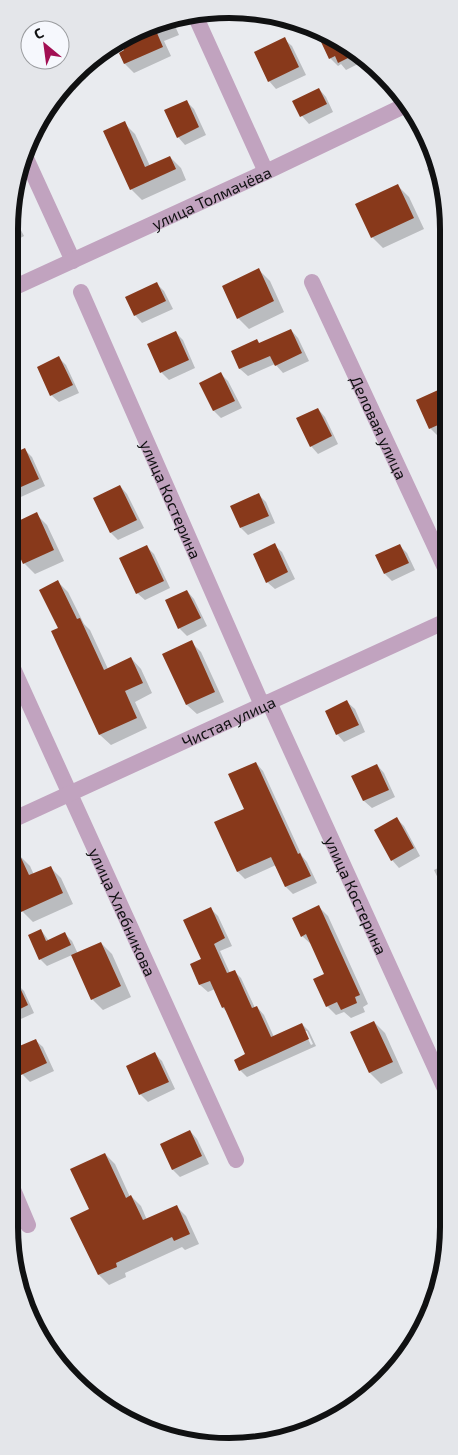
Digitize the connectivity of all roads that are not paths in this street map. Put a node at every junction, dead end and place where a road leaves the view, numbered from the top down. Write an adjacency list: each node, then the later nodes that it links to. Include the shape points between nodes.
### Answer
1 (197, 20): 4 (street)
2 (402, 107): 4 (street, улица Толмачёва)
3 (28, 163): 5 (street)
4 (266, 172): 5 (street, улица Толмачёва)
5 (73, 261): 7 (street, улица Толмачёва)
6 (312, 282): 9 (street, Деловая улица)
7 (18, 286)
8 (81, 292): 12 (street, улица Костерина)
9 (440, 559)
10 (440, 624): 12 (street, Чистая улица)
11 (18, 679): 13 (street, улица Хлебникова)
12 (266, 704): 13 (street, Чистая улица); 15 (street, улица Костерина)
13 (70, 794): 14 (street, Чистая улица); 16 (street, улица Хлебникова)
14 (18, 817)
15 (440, 1079)
16 (236, 1160)
17 (18, 1201): 18 (street)
18 (28, 1225)

